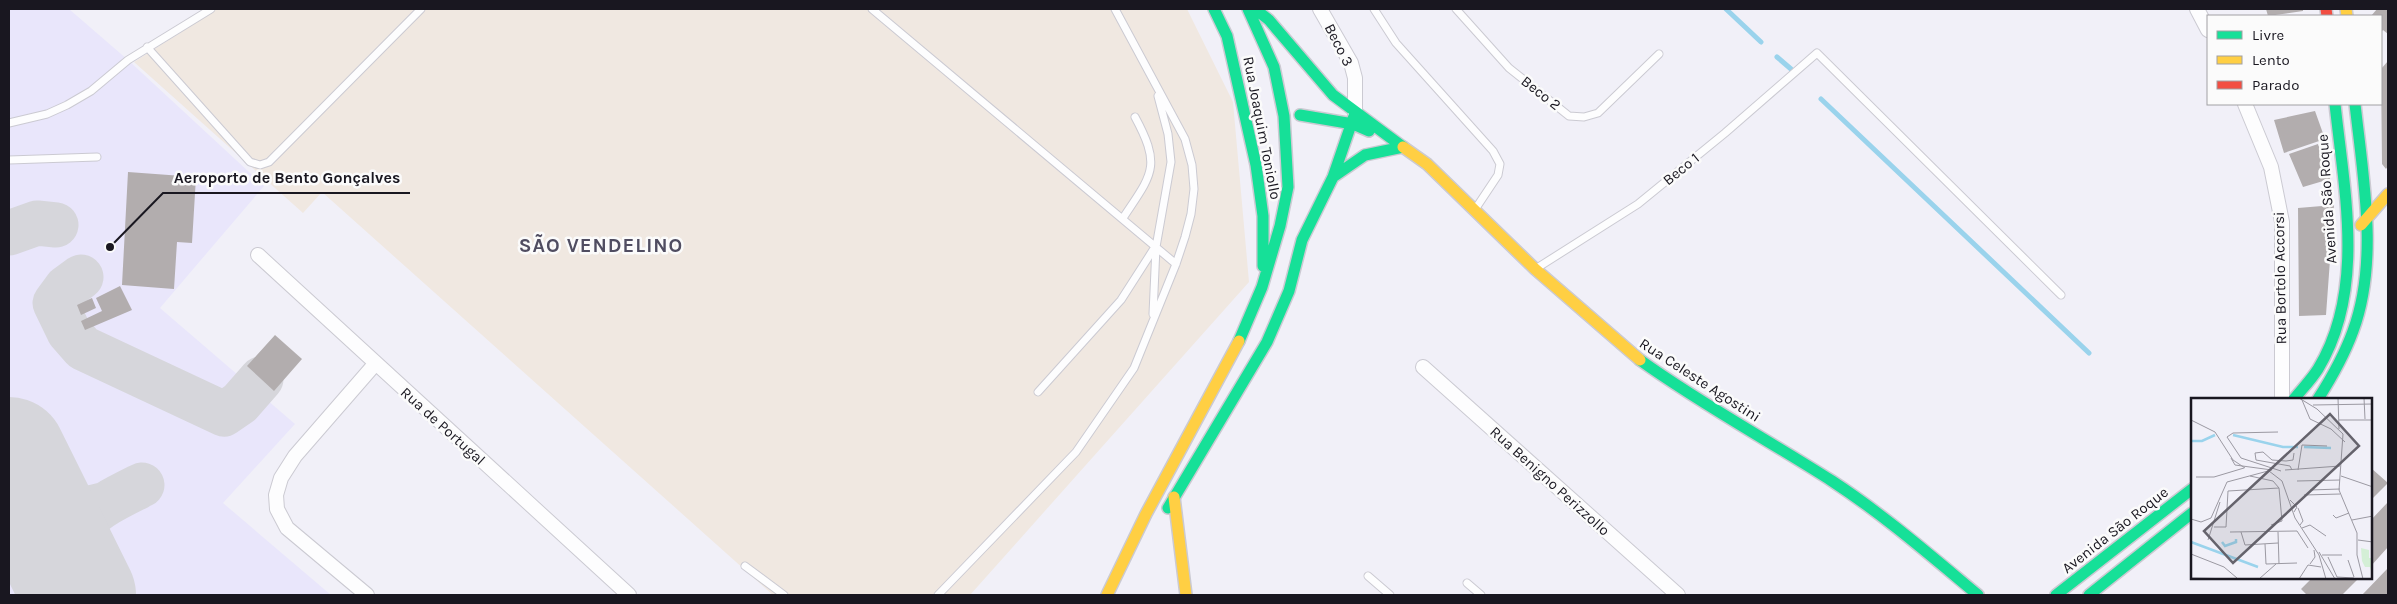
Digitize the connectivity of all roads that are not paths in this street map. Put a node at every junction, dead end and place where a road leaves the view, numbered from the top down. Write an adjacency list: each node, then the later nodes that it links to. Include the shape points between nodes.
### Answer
1 (212, 9): 15 (lane)
2 (420, 9): 15 (lane, via 269,162 260,165 250,162)
3 (872, 9): 33 (lane)
4 (1114, 9): 18 (lane)
5 (1214, 9): 41 (main road, Rua Joaquim Toniollo, via 1228,36 1256,165 1263,216)
6 (1248, 9): 41 (main road, via 1274,67 1284,116 1287,178 1280,226)
7 (1255, 9): 13 (main road)
8 (1264, 9): 13 (main road)
9 (1320, 9): 24 (street, Beco 3, via 1351,64 1355,78)
10 (1374, 9): 32 (lane, via 1396,43 1500,164 1498,175)
11 (1456, 9): 17 (lane, Beco 2, via 1509,68 1569,116 1584,117 1598,112)
12 (2197, 9): 14 (street)
13 (1270, 20): 16 (main road); 24 (main road)
14 (2207, 28)
15 (148, 47): 25 (lane, via 68,105 47,114)
16 (1282, 53)
17 (1658, 54)
18 (1155, 86): 37 (lane, via 1168,134 1170,162); 39 (lane, via 1185,138 1192,165 1191,214)
19 (2245, 105): 47 (street, Rua Bortolo Accorsi, via 2272,167 2282,222)
20 (2335, 105): 35 (main road, Avenida São Roque)
21 (2355, 105): 34 (main road)
22 (1299, 116): 24 (main road)
23 (1135, 117): 33 (lane, via 1148,141 1151,158 1149,179)
24 (1354, 118): 26 (main road, Rua Celeste Agostini); 29 (main road)
25 (9, 122)
26 (1403, 147): 29 (main road, via 1376,149 1354,160); 32 (main road, Rua Celeste Agostini, via 1427,164)
27 (97, 157): 28 (lane)
28 (9, 160)
29 (1333, 177): 36 (main road)
30 (2388, 194): 34 (main road)
31 (1302, 211): 36 (main road)
32 (1474, 211): 40 (main road, Rua Celeste Agostini)
33 (1124, 218): 37 (lane)
34 (2366, 219): 35 (main road); 49 (main road, via 2367,262 2354,332 2345,357)
35 (2348, 239): 48 (main road, Avenida São Roque, via 2344,303 2318,368)
36 (1302, 240): 51 (main road, via 1289,291 1267,342)
37 (1156, 247): 39 (lane); 43 (lane); 46 (lane, via 1121,300)
38 (258, 256): 44 (street, Rua de Portugal)
39 (1176, 264): 43 (lane)
40 (1535, 269): 42 (lane, Beco 1, via 1638,204 1817,54); 66 (main road, Rua Celeste Agostini, via 1637,358 1883,516)
41 (1262, 287): 61 (main road, via 1245,329 1146,514)
42 (2061, 294)
43 (1153, 319): 60 (lane, via 1134,368 1076,452)
44 (375, 364): 57 (street, via 295,456 281,478 276,495 277,509 288,528); 58 (street, Rua de Portugal)
45 (1423, 367): 65 (street, Rua Benigno Perizzollo)
46 (1038, 392)
47 (2282, 398)
48 (2295, 398)
49 (2319, 398)
50 (2191, 490): 67 (main road, Avenida São Roque)
51 (1174, 497): 53 (main road); 62 (main road)
52 (2191, 514): 68 (main road)
53 (1161, 521)
54 (745, 566): 59 (lane)
55 (1368, 576): 63 (lane)
56 (1467, 583): 64 (lane)
57 (366, 595)
58 (629, 595)
59 (784, 595)
60 (938, 595)
61 (1107, 595)
62 (1186, 595)
63 (1390, 595)
64 (1481, 595)
65 (1678, 595)
66 (1978, 595)
67 (2056, 595)
68 (2089, 595)

